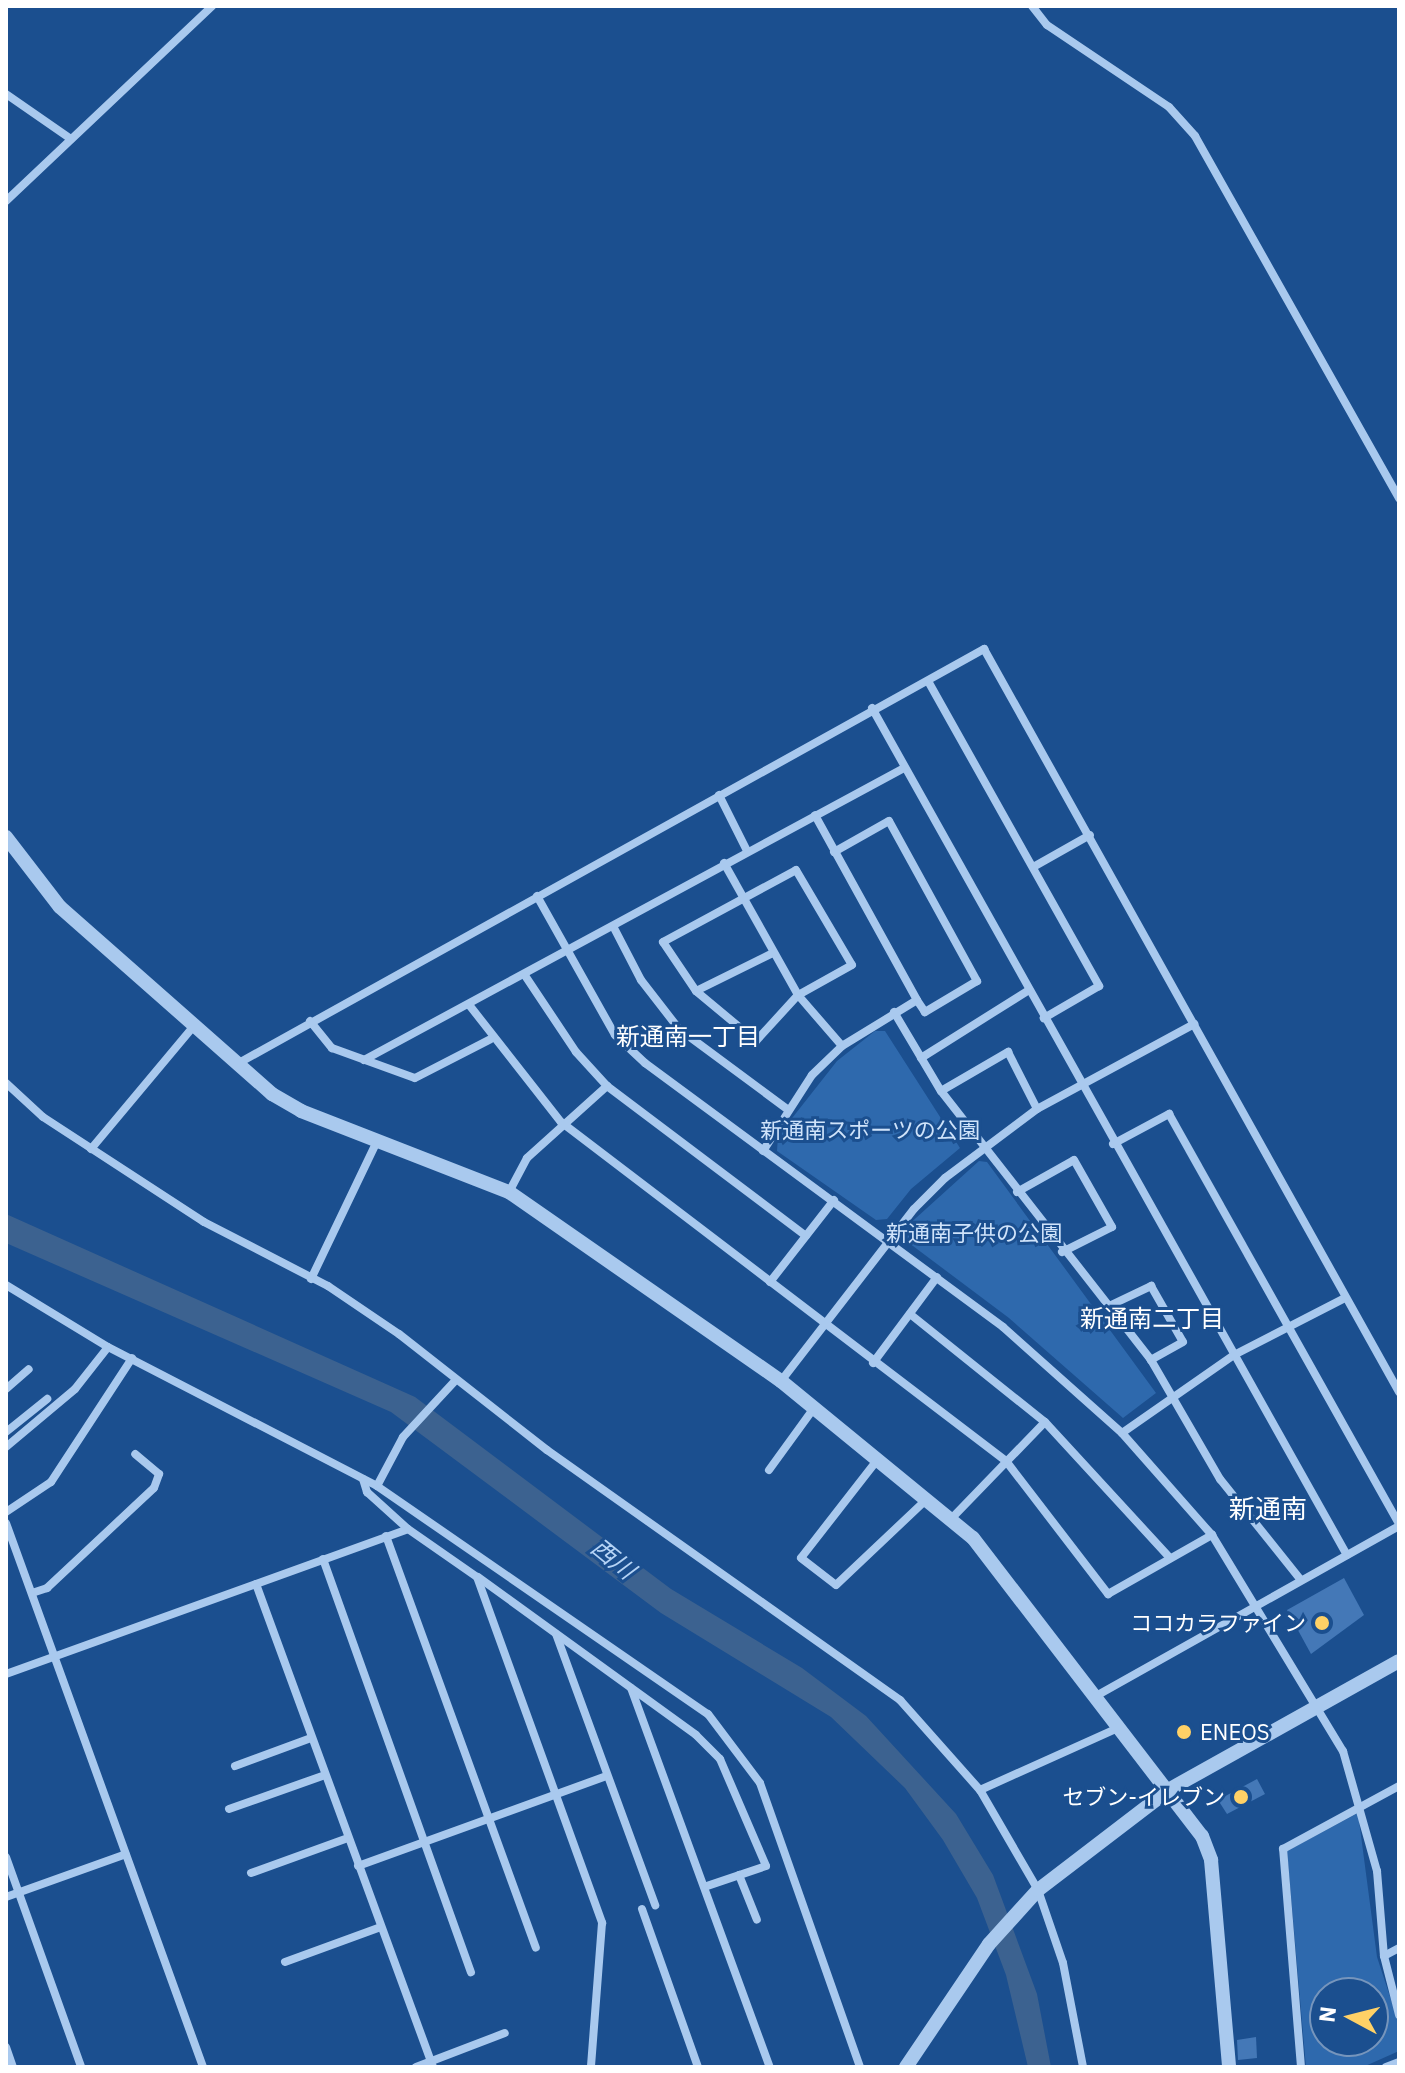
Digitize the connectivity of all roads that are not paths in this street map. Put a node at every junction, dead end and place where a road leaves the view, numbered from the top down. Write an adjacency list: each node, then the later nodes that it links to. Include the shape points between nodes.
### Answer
1 (212, 6): 4 (street)
2 (1032, 6): 6 (street, via 1047,25 1169,107 1195,136)
3 (6, 94): 4 (street)
4 (71, 139): 5 (street)
5 (6, 201)
6 (1399, 498)
7 (928, 681): 8 (street); 12 (street, via 984,649); 17 (street)
8 (872, 708): 9 (street); 10 (street)
9 (904, 768): 11 (street); 24 (street)
10 (719, 795): 14 (street); 18 (street)
11 (815, 815): 14 (street); 15 (street)
12 (1090, 835): 17 (street); 32 (street)
13 (6, 837): 33 (street, via 60,907)
14 (747, 851): 16 (street)
15 (834, 852): 27 (street); 27 (street, via 889,821 977,981 925,1012)
16 (724, 863): 19 (street); 20 (street)
17 (1035, 866): 30 (street, via 1099,986)
18 (537, 896): 21 (street); 31 (street)
19 (745, 897): 22 (street); 25 (street, via 663,942); 26 (street, via 796,870 852,965)
20 (613, 926): 21 (street); 43 (street, via 641,980 679,1029)
21 (568, 953): 23 (street); 50 (street, via 615,1035)
22 (773, 953): 25 (street); 26 (street)
23 (526, 977): 28 (street); 41 (street)
24 (1029, 990): 30 (street); 36 (street)
25 (696, 991): 26 (street, via 756,1041)
26 (798, 995): 35 (street)
27 (917, 1000): 29 (street)
28 (470, 1006): 34 (street); 37 (street)
29 (894, 1012): 35 (street); 36 (street)
30 (1044, 1018): 40 (street)
31 (310, 1021): 37 (street, via 332,1048); 38 (street)
32 (1194, 1024): 40 (street); 61 (street)
33 (194, 1026): 38 (street); 49 (street)
34 (491, 1039): 37 (street, via 415,1078); 45 (street)
35 (842, 1046): 43 (street)
36 (921, 1058): 42 (street)
37 (364, 1060)
38 (236, 1065): 46 (street, via 301,1111)
39 (6, 1083): 49 (street)
40 (1081, 1083): 44 (street); 47 (street)
41 (607, 1086): 45 (street); 54 (street)
42 (941, 1091): 44 (street, via 1008,1052); 48 (street)
43 (787, 1109): 50 (street)
44 (1037, 1109): 48 (street)
45 (561, 1122): 51 (street, via 527,1158); 59 (street)
46 (377, 1141): 51 (street); 58 (street)
47 (1113, 1144): 65 (street, via 1169,1114); 67 (street)
48 (984, 1147): 52 (street); 55 (street, via 914,1209)
49 (91, 1149): 58 (street, via 204,1222)
50 (763, 1151): 53 (street)
51 (509, 1192): 72 (street)
52 (1017, 1192): 56 (street); 56 (street, via 1074,1160 1112,1227)
53 (834, 1200): 54 (street); 55 (street)
54 (806, 1236): 59 (street)
55 (889, 1242): 57 (street); 64 (street)
56 (1062, 1252): 62 (street)
57 (937, 1277): 63 (street); 81 (street)
58 (311, 1279): 73 (street, via 399,1334)
59 (770, 1282): 64 (street)
60 (6, 1285): 66 (street)
61 (1345, 1298): 65 (street); 75 (street)
62 (1109, 1306): 69 (street); 69 (street, via 1151,1286 1183,1342)
63 (910, 1314): 70 (street); 79 (street)
64 (824, 1325): 70 (street); 72 (street)
65 (1289, 1327): 67 (street); 93 (street)
66 (108, 1347): 68 (street); 82 (street, via 75,1389)
67 (1234, 1355): 76 (street); 97 (street)
68 (132, 1358): 87 (street); 90 (street, via 51,1482)
69 (1151, 1360): 76 (street)
70 (873, 1363): 85 (street)
71 (29, 1369): 74 (street)
72 (781, 1381): 78 (street)
73 (454, 1382): 88 (street, via 403,1437); 119 (street, via 867,1675 934,1732)
74 (6, 1389)
75 (1399, 1392)
76 (1170, 1395): 81 (street); 101 (street, via 1220,1479)
77 (47, 1399): 80 (street)
78 (814, 1408): 84 (street); 86 (street)
79 (1045, 1422): 85 (street); 98 (street)
80 (6, 1432)
81 (1122, 1433): 95 (street)
82 (6, 1447)
83 (135, 1454): 103 (street, via 159,1474 154,1488 47,1588)
84 (878, 1459): 89 (street); 89 (street, via 801,1558 836,1585)
85 (1006, 1461): 91 (street); 98 (street, via 1108,1594)
86 (769, 1470)
87 (362, 1478): 88 (street); 94 (street, via 367,1492)
88 (377, 1486): 156 (street, via 696,1705 737,1745 760,1783)
89 (927, 1499): 91 (street)
90 (6, 1512)
91 (951, 1519): 110 (street)
92 (6, 1523): 103 (street)
93 (1399, 1525): 97 (street)
94 (408, 1529): 96 (street); 100 (street)
95 (1212, 1535): 98 (street); 104 (street)
96 (386, 1536): 99 (street); 123 (street)
97 (1347, 1555): 101 (street)
98 (1170, 1558)
99 (323, 1559): 102 (street); 125 (street)
100 (477, 1577): 105 (street); 120 (street)
101 (1301, 1580): 104 (street)
102 (256, 1584): 106 (street); 113 (street)
103 (32, 1593): 106 (street)
104 (1260, 1606): 110 (street); 111 (street)
105 (555, 1634): 109 (street); 116 (street)
106 (55, 1655): 108 (street); 126 (street)
107 (1399, 1661): 111 (street)
108 (6, 1674)
109 (631, 1687): 130 (street, via 720,1759 766,1866); 131 (street)
110 (1096, 1696): 112 (street)
111 (1319, 1706): 118 (street); 121 (street)
112 (1120, 1727): 118 (street); 119 (street)
113 (311, 1738): 114 (street); 115 (street)
114 (235, 1766)
115 (325, 1775): 122 (street); 124 (street)
116 (607, 1776): 120 (street); 135 (street)
117 (1399, 1786): 121 (street)
118 (1170, 1789): 132 (street); 159 (street, via 1211,1860)
119 (980, 1790): 132 (street)
120 (555, 1793): 123 (street); 153 (street, via 602,1923)
121 (1362, 1807): 141 (street, via 1377,1871); 160 (street, via 1283,1849)
122 (229, 1809)
123 (489, 1818): 125 (street); 139 (street)
124 (348, 1838): 128 (street); 129 (street)
125 (424, 1842): 128 (street); 143 (street)
126 (126, 1854): 133 (street); 151 (street)
127 (6, 1857): 133 (street)
128 (358, 1866): 138 (street)
129 (251, 1873)
130 (739, 1875): 131 (street); 137 (street)
131 (704, 1887): 155 (street)
132 (1038, 1890): 157 (street, via 989,1944); 158 (street, via 1063,1963)
133 (18, 1893): 134 (street); 150 (street)
134 (6, 1897)
135 (655, 1905)
136 (642, 1909): 154 (street)
137 (757, 1920)
138 (381, 1927): 142 (street); 148 (street)
139 (536, 1948)
140 (1399, 1948): 141 (street)
141 (1384, 1956): 144 (street)
142 (285, 1962)
143 (471, 1972)
144 (1399, 2015)
145 (505, 2033): 148 (street)
146 (6, 2047): 149 (street)
147 (1399, 2062): 161 (street)
148 (432, 2064): 152 (street)
149 (13, 2067)
150 (81, 2067)
151 (203, 2067)
152 (416, 2067)
153 (591, 2067)
154 (698, 2067)
155 (770, 2067)
156 (860, 2067)
157 (906, 2067)
158 (1083, 2067)
159 (1229, 2067)
160 (1301, 2067)
161 (1386, 2067)

